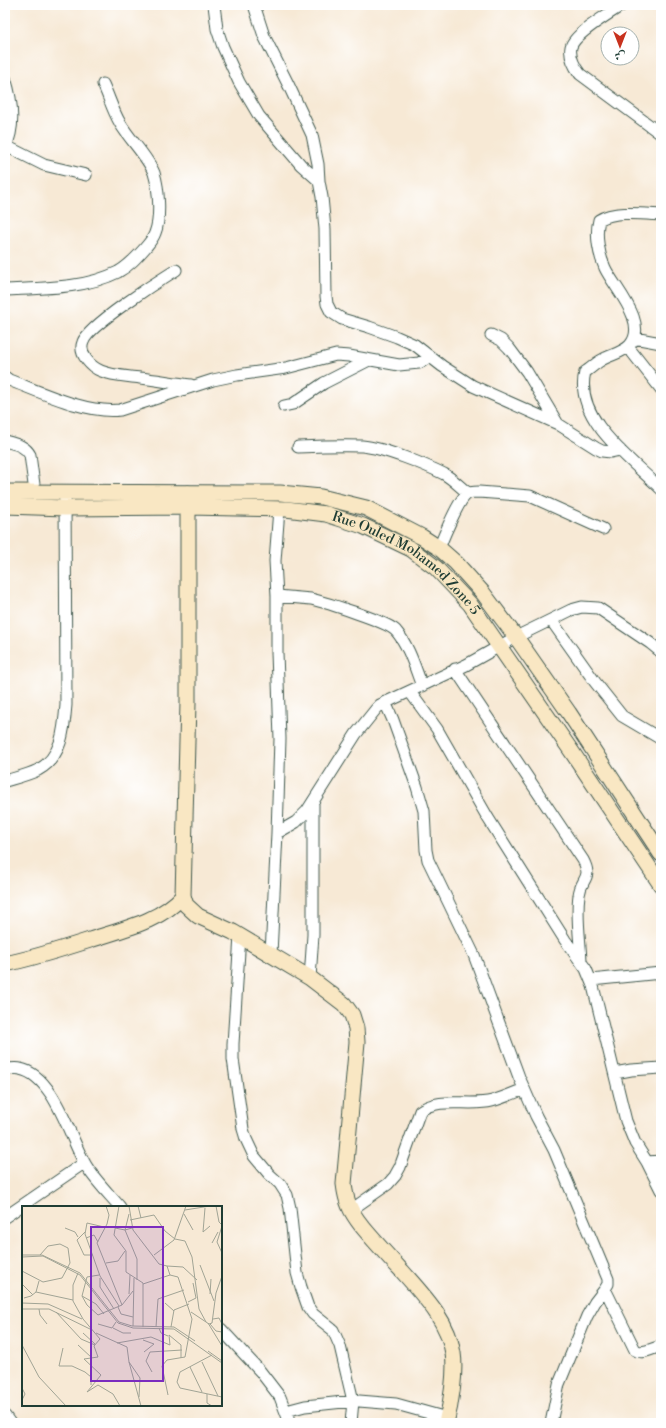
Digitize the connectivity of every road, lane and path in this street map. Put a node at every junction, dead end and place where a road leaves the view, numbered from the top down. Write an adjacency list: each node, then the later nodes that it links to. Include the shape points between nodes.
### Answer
1 (214, 5): 9 (street, via 217,29 223,47 239,82 259,116 301,165)
2 (254, 5): 9 (street, via 264,36 312,135)
3 (622, 5): 6 (street, via 578,38 571,48 572,61 580,74)
4 (5, 78): 7 (street, via 11,98 12,116)
5 (103, 84): 12 (street, via 120,123 154,173 159,217 153,238 134,260 110,275 85,283)
6 (661, 134)
7 (5, 147): 8 (street, via 44,165)
8 (86, 175)
9 (319, 181): 16 (street, via 325,229 326,296 332,312 342,320 369,327 415,345)
10 (661, 215): 14 (street, via 611,215 599,220 603,264 633,315 636,328)
11 (176, 270): 19 (street, via 102,322 85,338 83,353 87,360 100,370 113,375)
12 (5, 290)
13 (491, 335): 22 (street, via 510,348)
14 (631, 343): 15 (street); 20 (street); 25 (street, via 585,372 584,379 587,405 604,433)
15 (661, 343)
16 (430, 357): 17 (street, via 408,365); 22 (street, via 473,386)
17 (369, 360): 19 (street, via 336,355 286,368 237,375); 21 (street, via 324,383 293,404)
18 (5, 377): 19 (street, via 67,403 110,412)
19 (194, 385)
20 (661, 389)
21 (284, 406)
22 (558, 424): 25 (street, via 602,451)
23 (5, 441): 30 (street, via 21,446 30,454)
24 (298, 447): 32 (street, via 336,445 376,449 444,474)
25 (620, 450): 26 (street)
26 (649, 478): 27 (street); 28 (street)
27 (661, 478)
28 (661, 489)
29 (5, 492): 30 (street, Rue Ouled Mohamed Zone 5)
30 (35, 492): 31 (street, Rue Ouled Mohamed Zone 5)
31 (65, 492): 33 (street, Rue Ouled Mohamed Zone 5); 35 (street)
32 (468, 494): 37 (street, via 479,492 530,496); 38 (street, via 464,496)
33 (189, 500): 35 (street, Rue Ouled Mohamed Zone 5); 36 (street, Rue Ouled Mohamed Zone 5); 38 (street, Rue Ouled Mohamed Zone 5, via 280,493 321,497 366,508); 54 (street)
34 (5, 506): 35 (street, Rue Ouled Mohamed Zone 5)
35 (65, 508): 49 (street, via 64,730 61,743 50,760 38,770)
36 (280, 509): 39 (street, via 275,561); 42 (street, Rue Ouled Mohamed Zone 5, via 326,514 363,526 411,549 448,580 470,604)
37 (603, 529)
38 (438, 548): 41 (street, Rue Ouled Mohamed Zone 5, via 456,562)
39 (277, 596): 45 (street, via 312,600 388,625 396,630 407,649); 51 (street, via 280,739)
40 (551, 620): 41 (street); 43 (street, via 582,607 598,608); 48 (street, via 622,716)
41 (516, 637): 42 (street); 52 (street, Rue Ouled Mohamed Zone 5)
42 (500, 646): 44 (street); 53 (street, Rue Ouled Mohamed Zone 5)
43 (661, 652)
44 (456, 669): 45 (street); 57 (street, via 584,860 587,876 580,889 579,899)
45 (422, 686): 46 (street)
46 (410, 692): 47 (street); 57 (street, via 437,729 488,818)
47 (385, 702): 50 (street, via 356,734); 65 (street, via 394,720 424,811 428,860 474,955)
48 (661, 739)
49 (5, 781)
50 (313, 802): 51 (street, via 296,822); 60 (street, via 313,935)
51 (277, 833): 56 (street)
52 (661, 854)
53 (661, 885)
54 (183, 896): 55 (street, via 186,905 198,916); 58 (street, via 166,911 143,923 33,958)
55 (240, 936): 56 (street); 76 (street, via 233,1059 243,1129 254,1156 287,1195 301,1288 313,1314 333,1330 340,1346)
56 (271, 954): 60 (street)
57 (581, 961): 61 (street)
58 (5, 964)
59 (661, 973): 61 (street)
60 (310, 978): 71 (street, via 344,1004 356,1028 356,1056 344,1184)
61 (591, 980): 64 (street)
62 (661, 1068): 64 (street)
63 (5, 1069): 68 (street, via 20,1069 30,1073 52,1094)
64 (614, 1073): 67 (street, via 626,1121 635,1143)
65 (524, 1090): 71 (street, via 492,1101 436,1104 422,1108 396,1176); 73 (street, via 554,1150 602,1264 608,1279)
66 (661, 1161): 67 (street)
67 (647, 1162): 69 (street)
68 (84, 1163): 70 (street); 72 (street)
69 (661, 1190)
70 (119, 1206)
71 (351, 1210): 79 (street, via 372,1240 437,1312 447,1333 453,1352 454,1367)
72 (5, 1217)
73 (605, 1289): 75 (street, via 635,1350 642,1352); 80 (street, via 587,1316 559,1384)
74 (222, 1330): 77 (street, via 260,1371 280,1397)
75 (661, 1346)
76 (353, 1401): 77 (street, via 305,1406); 79 (street, via 396,1404); 83 (street)
77 (286, 1412): 82 (street)
78 (5, 1416): 81 (street)
79 (446, 1420)
80 (555, 1422)
81 (10, 1423)
82 (290, 1423)
83 (351, 1423)

